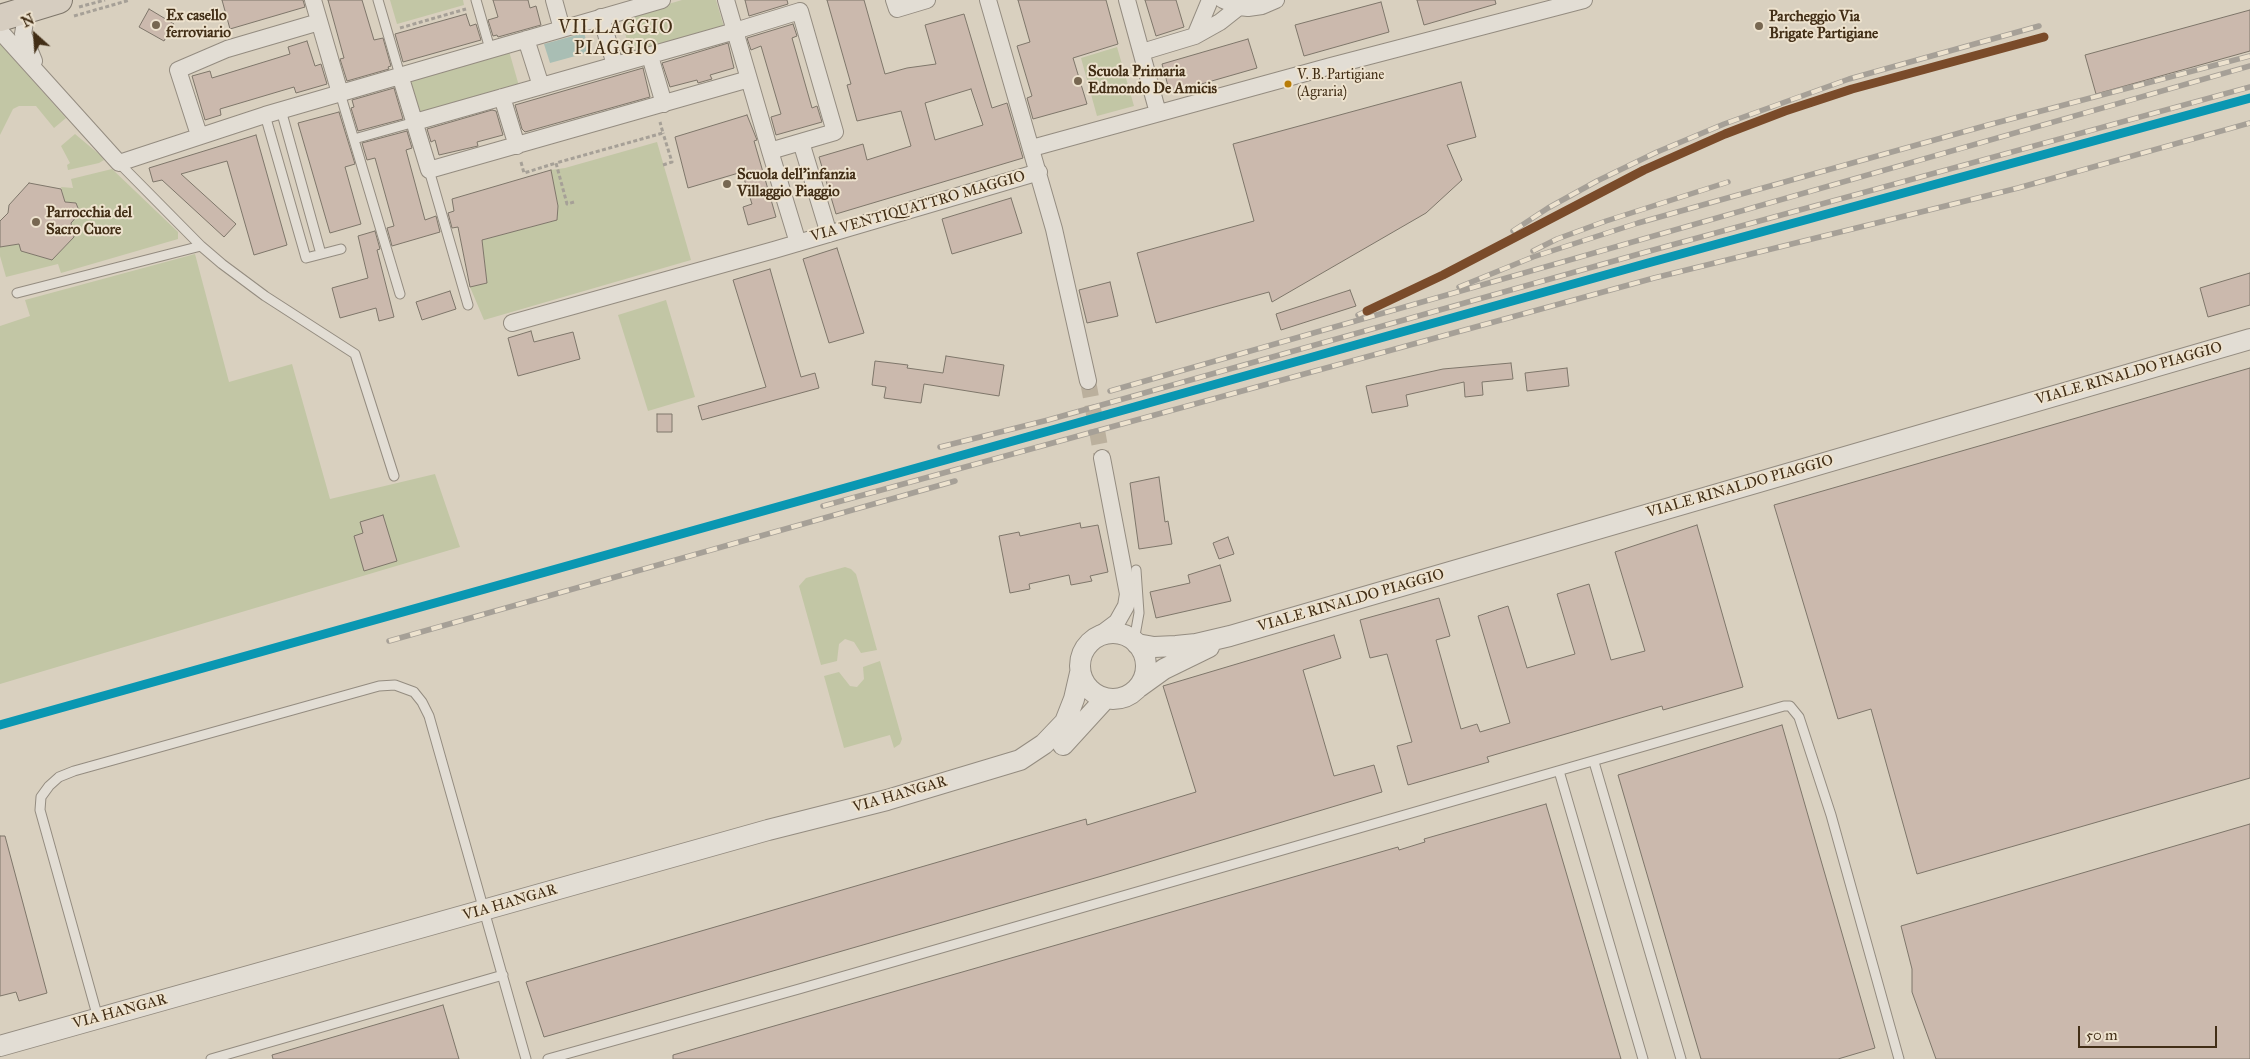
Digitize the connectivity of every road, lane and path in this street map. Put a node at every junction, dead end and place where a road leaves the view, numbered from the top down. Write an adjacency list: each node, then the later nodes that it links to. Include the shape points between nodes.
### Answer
1 (104, 0): 17 (path)
2 (313, 0): 23 (street)
3 (378, 0): 27 (lane)
4 (554, 0): 24 (street)
5 (662, 0): 18 (street)
6 (726, 0): 25 (street)
7 (894, 0): 8 (street, via 897,9)
8 (927, 0)
9 (988, 0): 50 (street, VIA VENTIQUATTRO MAGGIO)
10 (1127, 0): 31 (street)
11 (1210, 0): 28 (street)
12 (1224, 0): 20 (street)
13 (1276, 0): 20 (street, via 1262,6)
14 (1584, 0): 42 (street)
15 (0, 3): 19 (main road)
16 (476, 3): 27 (path); 30 (lane)
17 (68, 4): 19 (main road)
18 (631, 4): 21 (street)
19 (19, 5): 22 (main road); 34 (street, via 24,39)
20 (1239, 7): 28 (street)
21 (601, 17): 24 (street); 33 (street)
22 (0, 18)
23 (319, 22): 38 (street); 46 (street, via 227,49 178,70)
24 (562, 29): 29 (street)
25 (735, 31): 32 (street); 36 (street); 48 (street, via 800,11 835,132)
26 (0, 32): 34 (street)
27 (388, 32): 35 (lane)
28 (1194, 36): 31 (street)
29 (526, 39): 30 (street); 37 (street)
30 (490, 50): 35 (street)
31 (1142, 52): 42 (street)
32 (650, 56): 33 (street); 40 (street)
33 (615, 66): 37 (street)
34 (40, 74): 52 (street)
35 (400, 75): 38 (street); 44 (street)
36 (749, 79): 40 (street); 51 (street)
37 (541, 86): 39 (street)
38 (340, 93): 41 (street); 47 (lane)
39 (502, 97): 44 (street); 49 (street)
40 (660, 105): 45 (path); 49 (street)
41 (281, 110): 43 (street); 62 (lane)
42 (1158, 112): 50 (street)
43 (265, 115): 46 (street); 62 (lane, via 306,258)
44 (415, 122): 47 (lane); 55 (street)
45 (663, 133): 53 (path); 54 (path, via 672,162)
46 (199, 135): 52 (street)
47 (354, 139): 64 (lane)
48 (801, 142): 51 (street); 58 (street)
49 (516, 146): 53 (path, via 524,173); 55 (street)
50 (1032, 148): 56 (street, VIA VENTIQUATTRO MAGGIO)
51 (770, 151): 59 (street)
52 (119, 163): 60 (lane)
53 (556, 163): 57 (path, via 567,204)
54 (663, 165)
55 (429, 170): 65 (lane)
56 (1039, 172): 58 (street, VIA VENTIQUATTRO MAGGIO); 68 (street, VIA VENTIQUATTRO MAGGIO)
57 (574, 202)
58 (829, 234): 59 (street, VIA VENTIQUATTRO MAGGIO)
59 (798, 243): 66 (street, VIA VENTIQUATTRO MAGGIO)
60 (201, 246): 63 (lane); 70 (lane, via 265,296 355,354)
61 (341, 249): 62 (lane)
62 (321, 254)
63 (18, 293)
64 (400, 294)
65 (468, 305)
66 (512, 323)
67 (2250, 339): 72 (street, VIALE RINALDO PIAGGIO)
68 (1088, 381)
69 (1102, 458): 73 (street, via 1128,594 1126,606 1117,622)
70 (394, 476)
71 (1136, 570): 74 (lane, via 1139,613)
72 (1230, 636): 74 (street, VIALE RINALDO PIAGGIO, via 1176,646 1154,647); 76 (street, VIALE RINALDO PIAGGIO, via 1164,669)
73 (1097, 637): 74 (street, via 1118,633); 75 (street, via 1083,651)
74 (1136, 642): 76 (street, via 1146,662 1145,674)
75 (1080, 673): 77 (street, via 1087,688); 78 (street, VIA HANGAR, via 1065,722 1044,744)
76 (1138, 688): 77 (street, via 1121,699)
77 (1105, 699): 78 (street, VIA HANGAR, via 1058,749 1033,761)
78 (1020, 760): 81 (street, VIA HANGAR, via 887,800)
79 (1594, 762): 80 (lane); 89 (lane); 90 (lane, via 1776,706 1790,706 1796,711 1831,815)
80 (1558, 771): 87 (lane); 88 (lane)
81 (484, 910): 82 (lane); 83 (street, VIA HANGAR); 83 (lane, via 429,716 414,692 402,686 379,686 74,771 59,777 49,786 40,810)
82 (503, 975): 85 (lane); 86 (lane)
83 (98, 1018): 84 (street, VIA HANGAR)
84 (0, 1046)
85 (211, 1059)
86 (526, 1059)
87 (548, 1059)
88 (1643, 1059)
89 (1681, 1059)
90 (1898, 1059)

